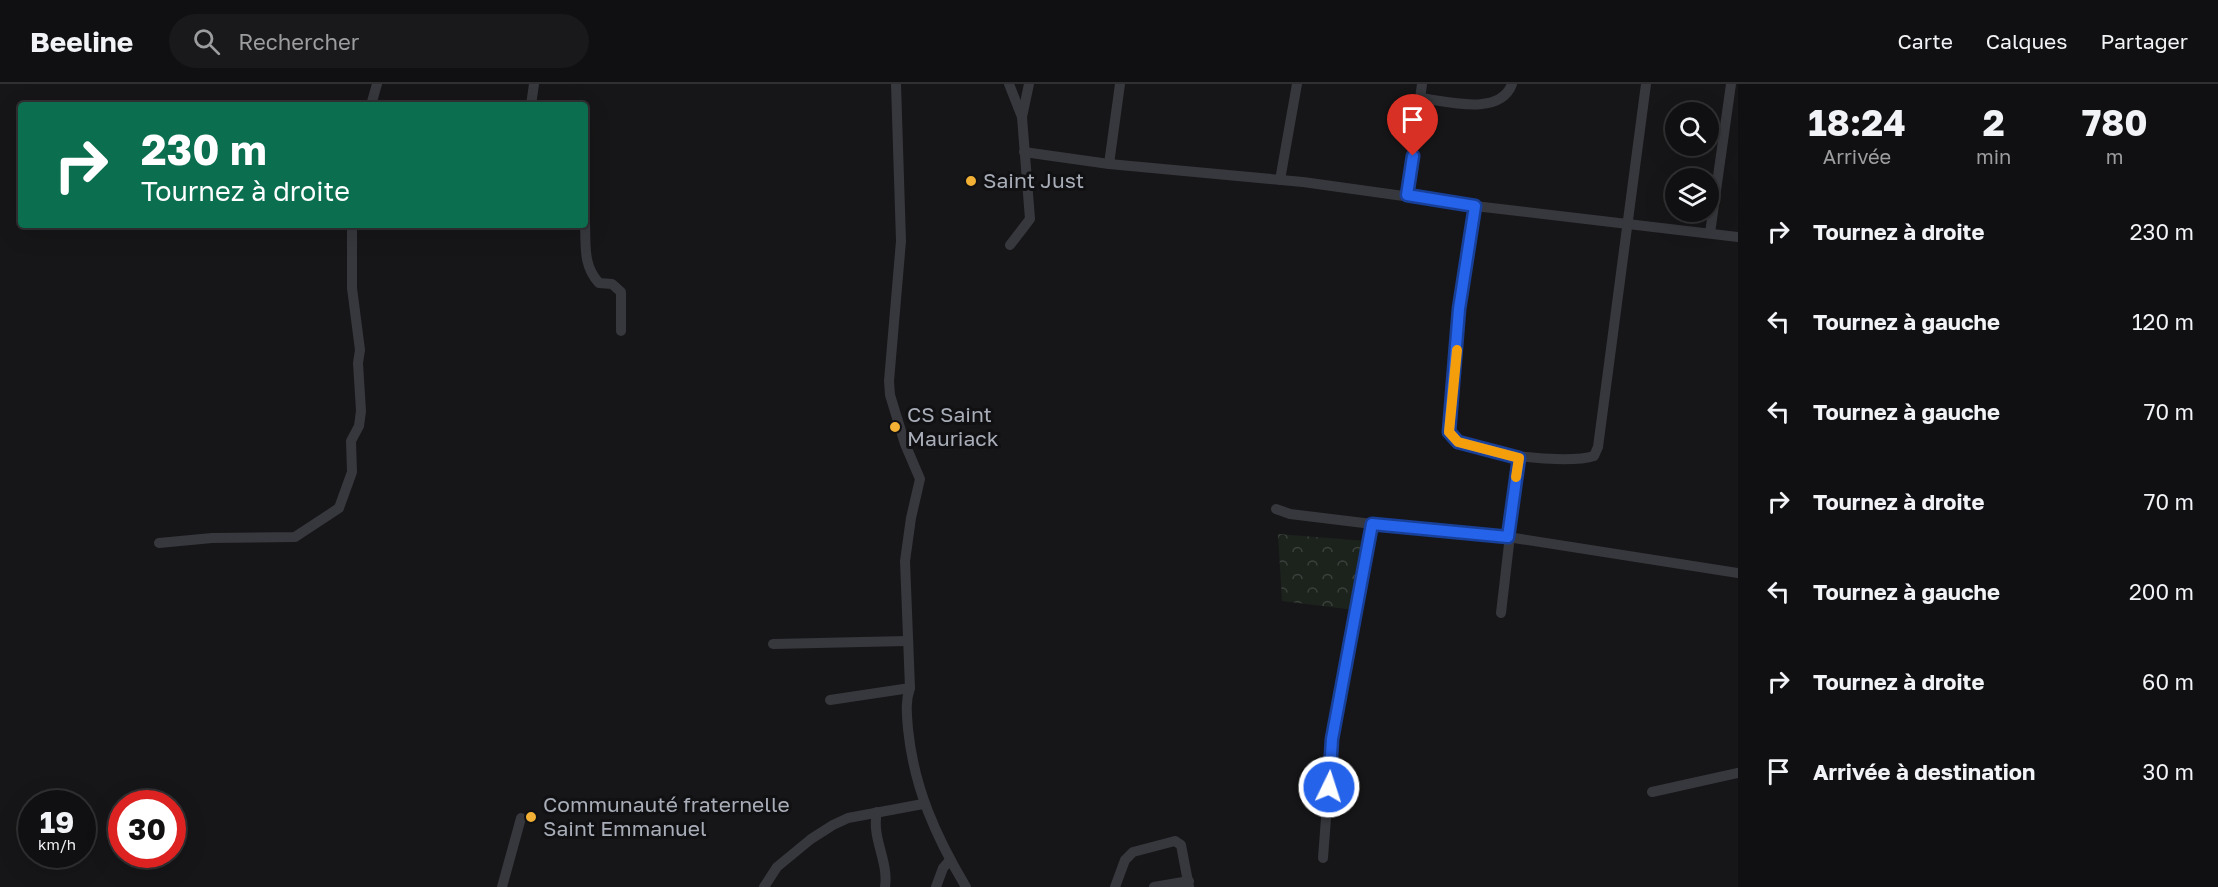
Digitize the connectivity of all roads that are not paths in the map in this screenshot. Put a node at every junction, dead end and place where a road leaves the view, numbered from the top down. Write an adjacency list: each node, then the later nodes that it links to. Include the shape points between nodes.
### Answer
1 (377, 84): 13 (street)
2 (534, 84): 14 (street)
3 (897, 84): 35 (street, via 900,240 889,381 905,444 920,479 905,561)
4 (1009, 84): 15 (street)
5 (1029, 84): 15 (street)
6 (1120, 84): 17 (street)
7 (1297, 84): 18 (street)
8 (1422, 84): 12 (street)
9 (1512, 84): 12 (street, via 1494,103 1474,105)
10 (1646, 84): 21 (street)
11 (1731, 84): 24 (street)
12 (1420, 98): 19 (street)
13 (372, 102)
14 (531, 102)
15 (1022, 117): 16 (street)
16 (1024, 152): 17 (street); 26 (street, via 1030,219)
17 (1109, 164): 18 (street)
18 (1280, 180): 19 (street)
19 (1407, 195): 20 (street)
20 (1475, 206): 21 (street); 28 (street, via 1459,309 1449,432 1458,442)
21 (1629, 224): 24 (street); 28 (street, via 1594,456)
22 (352, 228): 32 (street, via 361,411 351,441 352,472 339,508 295,537)
23 (585, 228): 27 (street, via 584,250 592,276 621,292)
24 (1710, 233): 25 (street)
25 (1738, 237)
26 (1010, 245)
27 (621, 331)
28 (1519, 458): 31 (street)
29 (1276, 510): 30 (street)
30 (1372, 524): 31 (street); 44 (street, via 1332,739)
31 (1508, 537): 33 (street); 34 (street)
32 (159, 543)
33 (1738, 573)
34 (1502, 613)
35 (907, 641): 36 (street); 37 (street)
36 (773, 644)
37 (910, 688): 38 (street); 41 (street, via 906,705 910,750)
38 (830, 700)
39 (1738, 773): 40 (street)
40 (1652, 792)
41 (923, 804): 42 (street); 45 (street)
42 (877, 812): 48 (street, via 849,818 811,839 777,867); 49 (street, via 874,825 885,862)
43 (521, 818): 47 (street)
44 (1323, 858)
45 (950, 860): 50 (street); 51 (street)
46 (1189, 884): 52 (street, via 1181,844 1175,842 1133,852 1125,860); 53 (street)
47 (502, 887)
48 (764, 887)
49 (885, 887)
50 (936, 887)
51 (966, 887)
52 (1115, 887)
53 (1154, 887)

